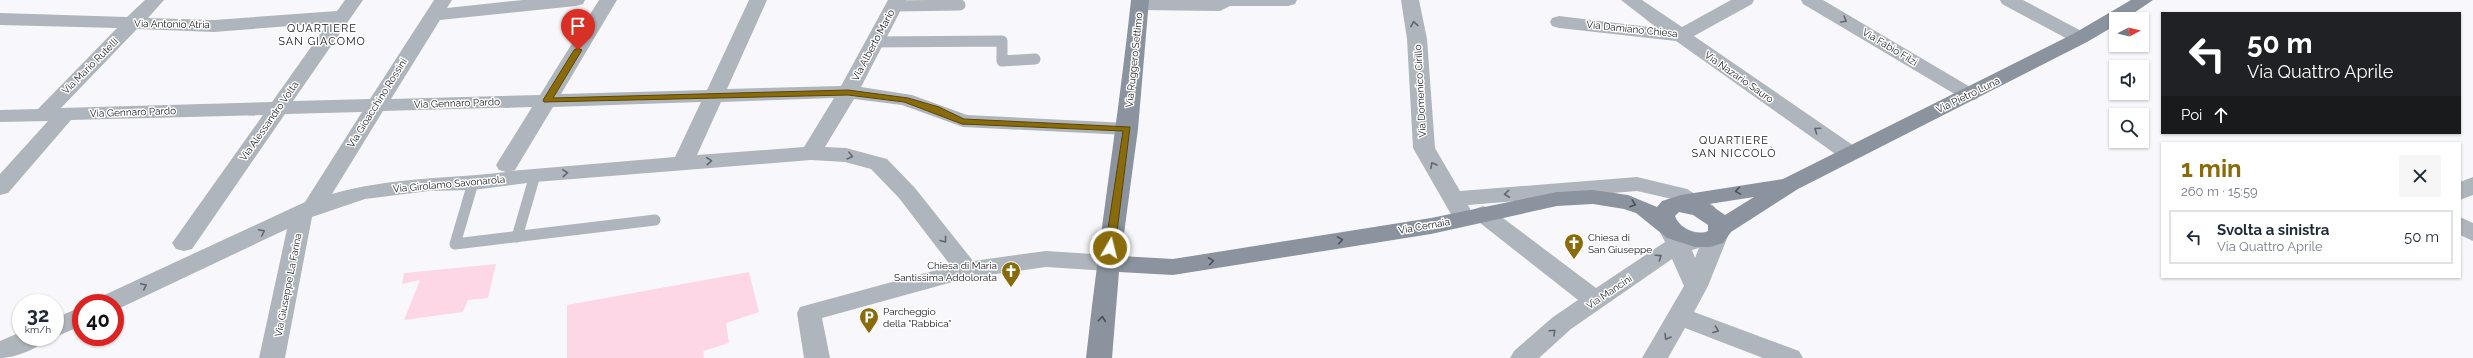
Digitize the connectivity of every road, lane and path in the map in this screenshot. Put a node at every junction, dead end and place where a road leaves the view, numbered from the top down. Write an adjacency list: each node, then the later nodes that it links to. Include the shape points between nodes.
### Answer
1 (154, 0): 19 (street, Via Mario Rutelli)
2 (576, 0): 15 (street)
3 (608, 0): 27 (street)
4 (758, 0): 26 (street)
5 (1288, 0): 12 (street, via 1225,1 1220,5)
6 (1410, 0): 44 (street, Via Domenico Cirillo, one-way to 6, via 1424,148 1417,39)
7 (1630, 0): 20 (street, Via Nazario Sauro)
8 (1745, 0): 20 (street, Via Damiano Chiesa)
9 (1810, 0): 25 (street, Via Fabio Filzi, one-way to 25)
10 (2009, 0): 21 (street)
11 (2144, 0): 21 (street, Via Pietro Luna)
12 (1140, 2): 33 (street, Via Ruggero Settimo)
13 (895, 3): 14 (lane); 22 (street, Via Alberto Mario)
14 (960, 6)
15 (438, 7): 28 (street, Via Gioacchino Rossini)
16 (349, 8): 19 (street, Via Antonio Atria, via 214,26); 29 (street, Via Alessandro Volta)
17 (0, 19): 19 (street, Via Antonio Atria)
18 (1559, 22): 20 (street, Via Damiano Chiesa)
19 (132, 24): 30 (street, Via Mario Rutelli)
20 (1680, 36): 35 (street, Via Nazario Sauro, one-way to 20)
21 (2080, 38): 25 (street, Via Pietro Luna)
22 (874, 42): 23 (lane, via 1002,41 1002,61); 24 (street, Via Alberto Mario)
23 (1035, 59)
24 (848, 92): 26 (street, Via Gennaro Pardo); 33 (street, Via Gennaro Pardo, via 905,99 962,121); 34 (street, Via Alberto Mario)
25 (1970, 95): 35 (street, Via Pietro Luna)
26 (714, 96): 27 (street, Via Gennaro Pardo); 36 (street)
27 (547, 100): 28 (street, Via Gennaro Pardo); 37 (street)
28 (376, 105): 29 (street, Via Gennaro Pardo); 45 (street, Via Gioacchino Rossini)
29 (279, 108): 31 (street, Via Gennaro Pardo); 52 (street, Via Alessandro Volta)
30 (43, 114): 31 (street, Via Gennaro Pardo); 32 (street, Via Gennaro Pardo)
31 (65, 114): 42 (street)
32 (0, 116)
33 (1127, 129): 53 (street, Via Ruggero Settimo)
34 (811, 153): 36 (street, Via Girolamo Savonarola, one-way to 34); 54 (street, Via Girolamo Savonarola, one-way to 54, via 846,155 879,164 907,193)
35 (1849, 153): 40 (street, Via Pietro Luna)
36 (683, 163): 38 (street, Via Girolamo Savonarola, one-way to 36)
37 (507, 165)
38 (535, 175): 39 (street, Via Girolamo Savonarola); 51 (lane)
39 (473, 182): 45 (street, Via Girolamo Savonarola, via 429,184 364,192); 51 (lane, via 455,244)
40 (1790, 184): 48 (street, Via Pietro Luna); 48 (street, Via Pietro Luna, one-way to 48)
41 (2473, 184): 43 (street)
42 (0, 188)
43 (2461, 192)
44 (1452, 199): 46 (street, Via Domenico Cirillo); 48 (street, one-way to 44, via 1672,191 1637,184)
45 (308, 209): 56 (street, Via Girolamo Savonarola, one-way to 45); 62 (street, Via Giuseppe La Farina)
46 (1474, 216): 48 (street, Via Cernaia, one-way to 48, via 1557,199 1593,197 1628,202); 53 (street, Via Cernaia, one-way to 46, via 1173,267); 57 (street)
47 (655, 220): 51 (lane)
48 (1692, 224): 55 (street); 55 (street); 57 (street, Via Mancini, one-way to 48)
49 (2461, 226): 50 (street)
50 (2473, 233)
51 (518, 236)
52 (184, 243)
53 (1108, 263): 54 (street, via 1046,259); 64 (street, Via Ruggero Settimo, one-way to 53)
54 (967, 270): 63 (street, via 809,313)
55 (1696, 286): 58 (street)
56 (124, 296)
57 (1596, 301): 65 (street, Via Mancini, one-way to 57, via 1562,323)
58 (1679, 316): 61 (street, one-way to 61); 66 (street, one-way to 66)
59 (12, 346): 60 (street)
60 (0, 351)
61 (1780, 356)
62 (272, 358)
63 (817, 358)
64 (1098, 358)
65 (1523, 358)
66 (1655, 358)

